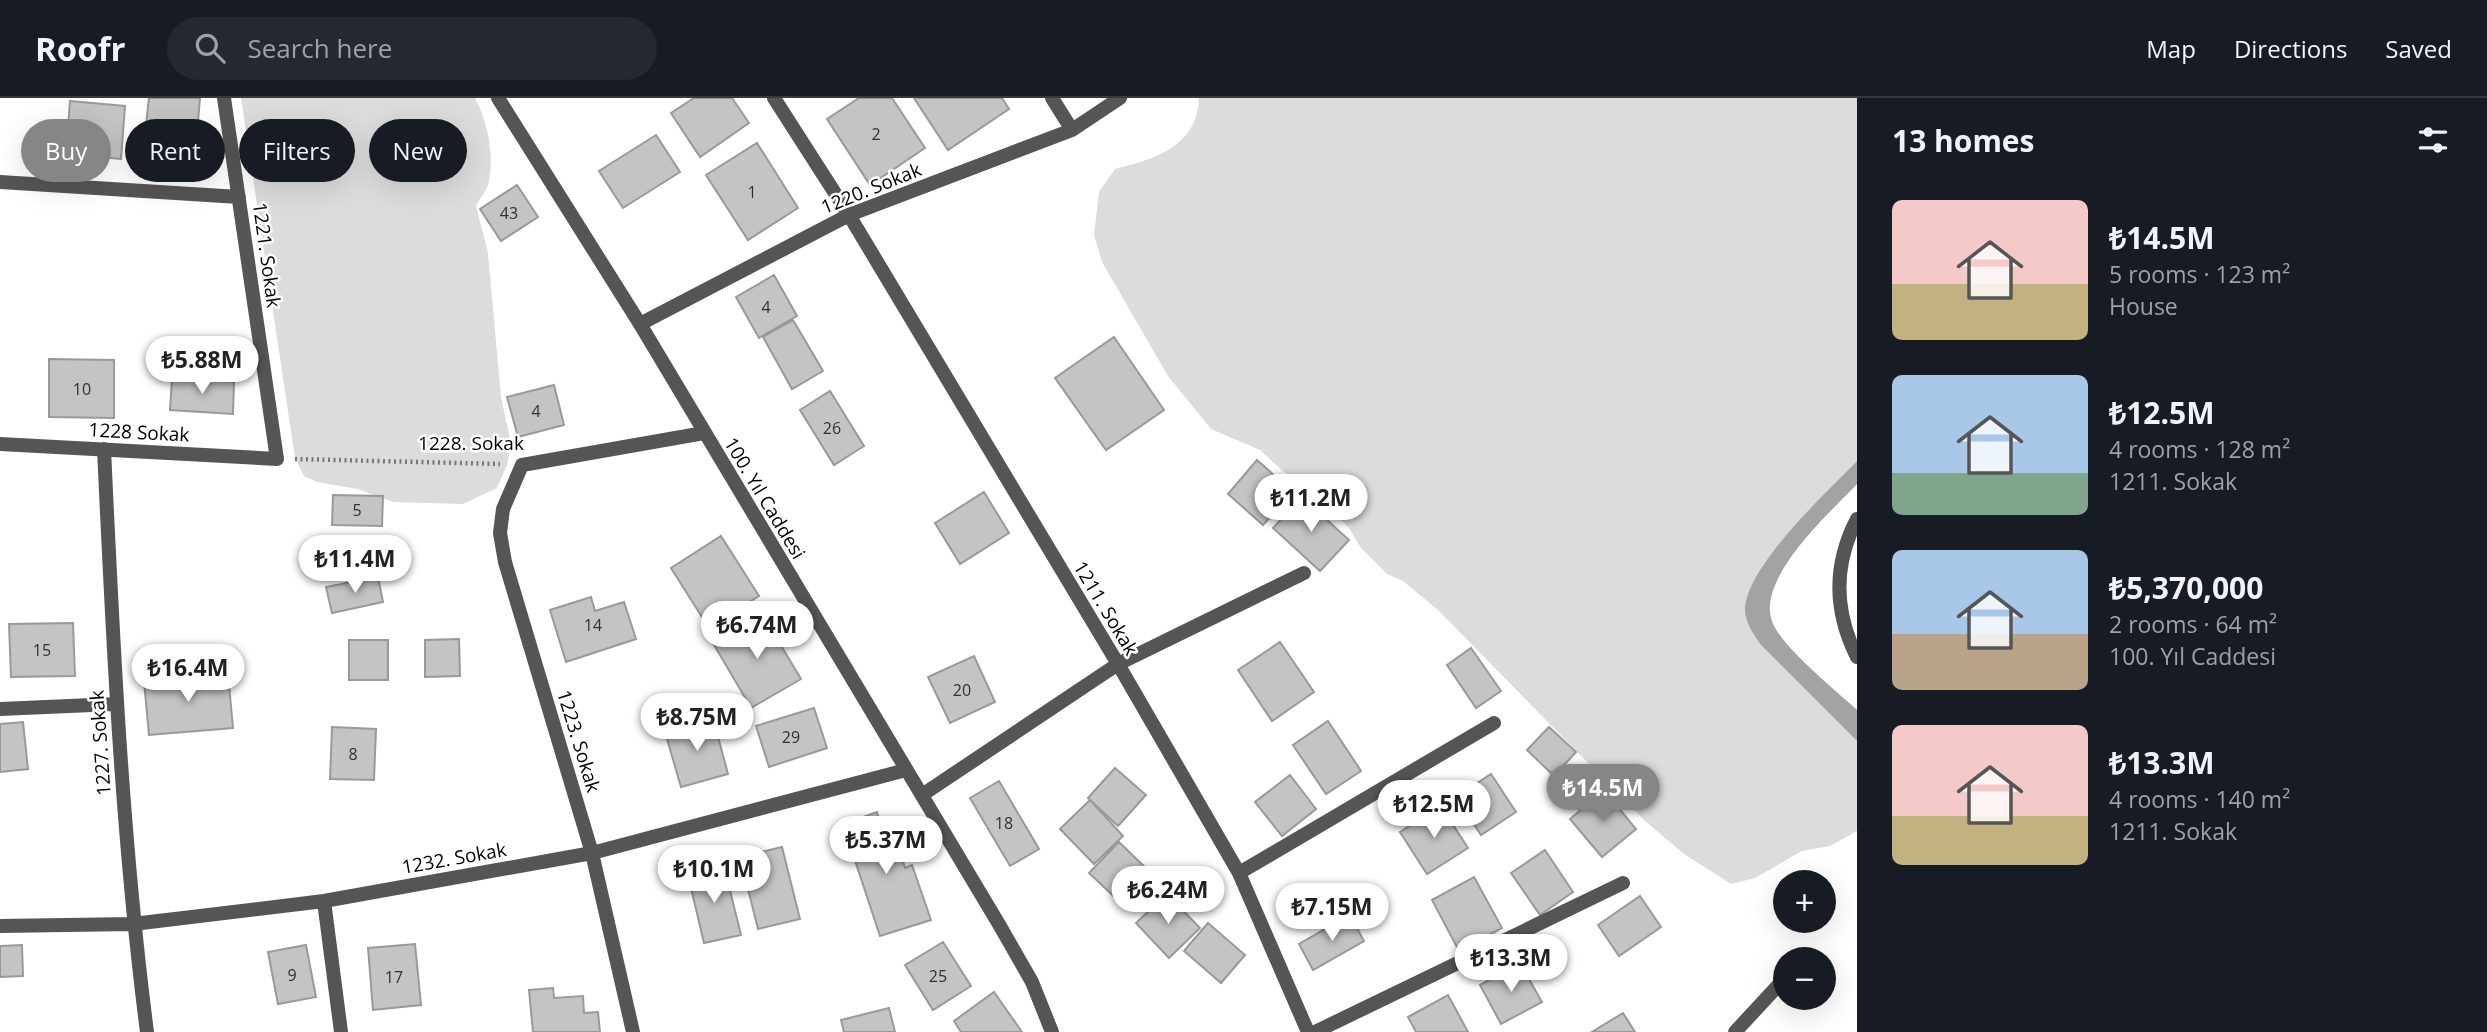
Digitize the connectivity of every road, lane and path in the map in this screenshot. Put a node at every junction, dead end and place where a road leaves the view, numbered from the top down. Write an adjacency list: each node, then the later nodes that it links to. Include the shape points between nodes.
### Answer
1 (224, 98): 8 (street, 1221. Sokak)
2 (498, 98): 10 (street, 100. Yıl Caddesi)
3 (774, 98): 9 (street, 1211. Sokak)
4 (1052, 98): 6 (street)
5 (1120, 98): 6 (street, 1220. Sokak)
6 (1072, 130): 9 (street, 1220. Sokak)
7 (0, 181): 8 (street)
8 (239, 197): 14 (street, 1221. Sokak)
9 (849, 215): 10 (street, 1220. Sokak); 19 (street, 1211. Sokak)
10 (640, 324): 11 (street, 100. Yıl Caddesi)
11 (704, 433): 15 (street, 1228. Sokak); 23 (street, 100. Yıl Caddesi)
12 (0, 444): 13 (street, 1228 Sokak)
13 (104, 449): 14 (street, 1228 Sokak); 20 (street, 1227. Sokak)
14 (277, 458): 15 (path, 1228. Sokak)
15 (522, 465): 25 (street, 1223. Sokak, via 503,509 500,533 505,562)
16 (1857, 519): 18 (street, via 1842,555 1838,596)
17 (1304, 573): 19 (street)
18 (1857, 657)
19 (1118, 664): 24 (street); 26 (street, 1211. Sokak)
20 (116, 704): 21 (street); 29 (street, 1227. Sokak)
21 (0, 709)
22 (1494, 723): 26 (street)
23 (906, 770): 24 (street, 100. Yıl Caddesi); 25 (street, 1232. Sokak)
24 (922, 795): 35 (street, 100. Yıl Caddesi, via 1025,971)
25 (592, 853): 28 (street, 1232. Sokak); 34 (street, 1223. Sokak)
26 (1239, 873): 36 (street, 1211. Sokak)
27 (1623, 883): 37 (street)
28 (324, 901): 29 (street, 1232. Sokak); 33 (street)
29 (133, 924): 30 (street, 1232. Sokak); 32 (street, 1227. Sokak)
30 (0, 926)
31 (1773, 991): 38 (street)
32 (147, 1032)
33 (341, 1032)
34 (633, 1032)
35 (1052, 1032)
36 (1308, 1032)
37 (1315, 1032)
38 (1735, 1032)

